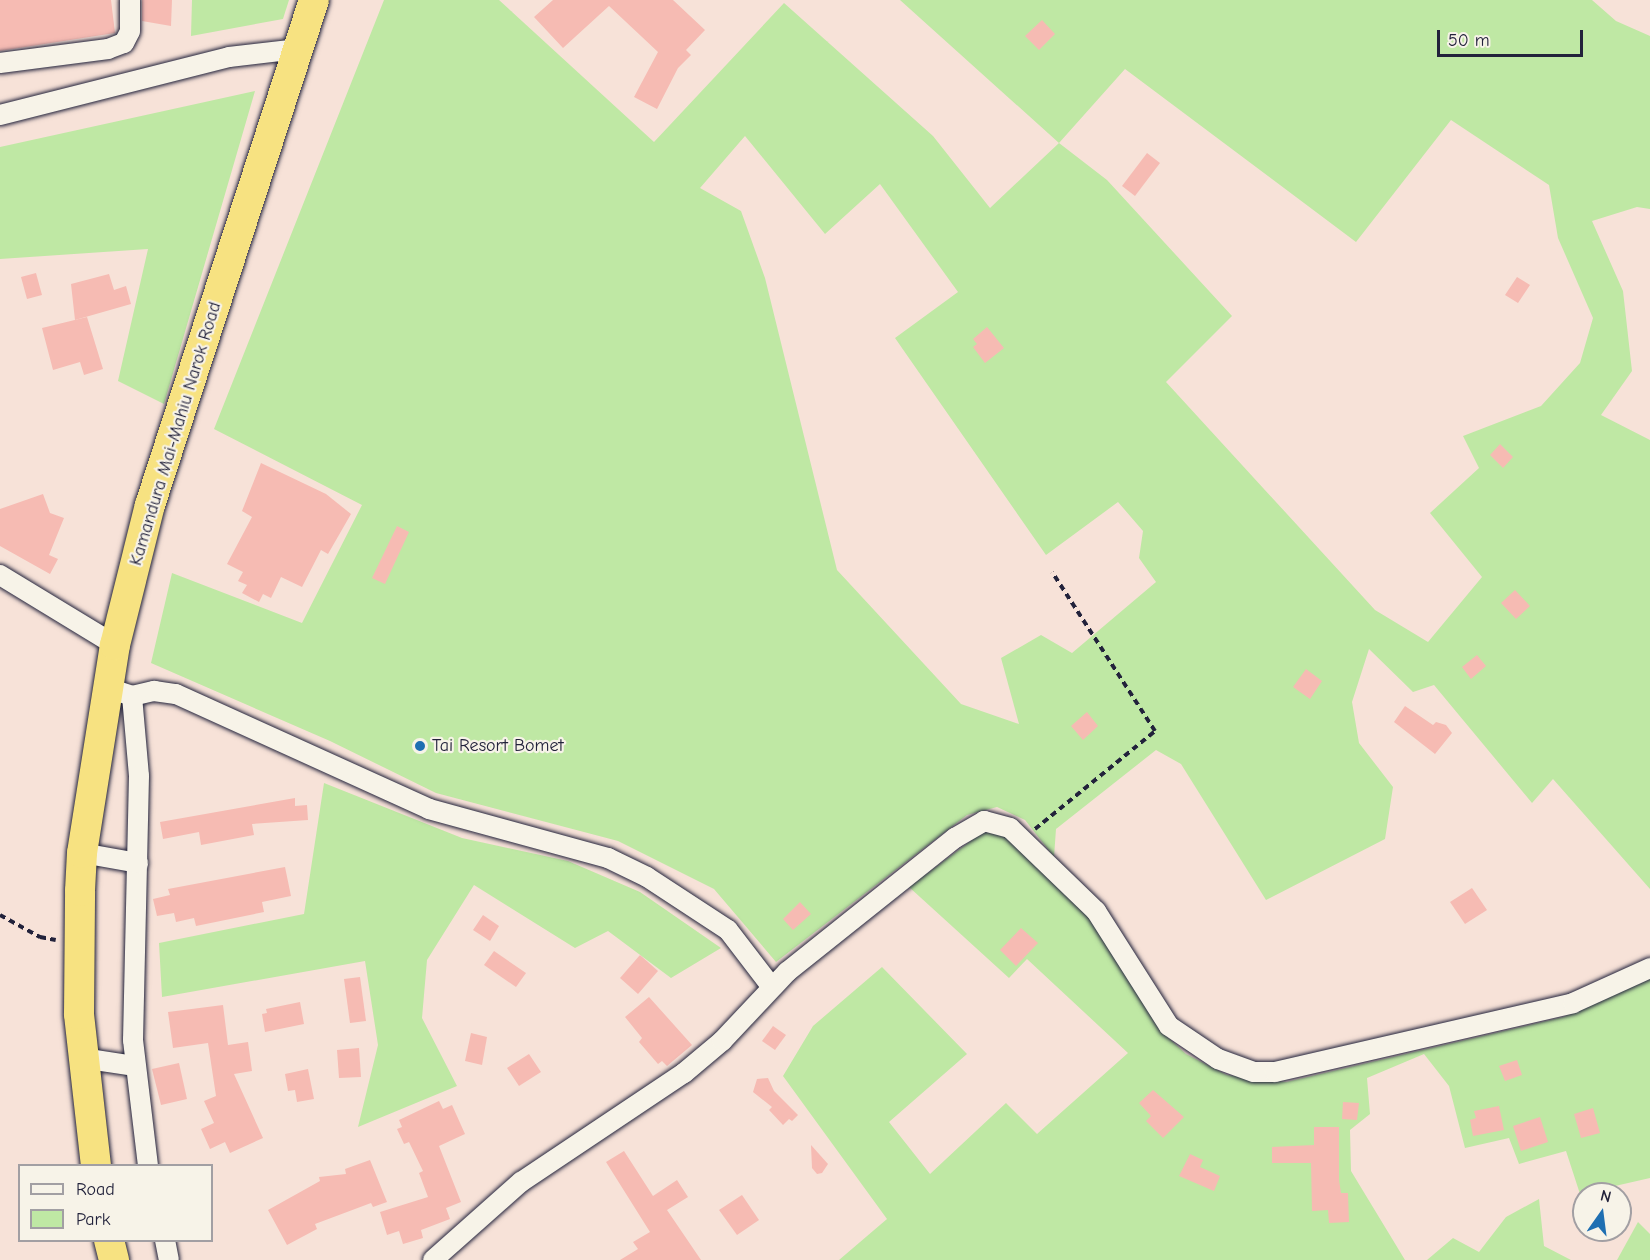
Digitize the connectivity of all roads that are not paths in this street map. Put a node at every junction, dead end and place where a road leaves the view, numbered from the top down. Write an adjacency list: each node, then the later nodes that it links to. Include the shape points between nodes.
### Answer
1 (130, 0): 4 (street, via 129,31 124,43 108,50)
2 (314, 0): 3 (highway, Kamandura Mai-Mahiu Narok Road)
3 (297, 49): 5 (street, via 206,62); 7 (highway, Kamandura Mai-Mahiu Narok Road, via 150,505)
4 (0, 63)
5 (0, 115)
6 (0, 575): 7 (street)
7 (115, 645): 8 (highway, Kamandura Mai-Mahiu Narok Road)
8 (120, 692): 9 (highway, Kamandura Mai-Mahiu Narok Road); 10 (street, via 139,776); 12 (street, via 176,694 429,810 608,858 647,877 728,930)
9 (82, 853): 10 (street); 13 (highway, Kamandura Mai-Mahiu Narok Road)
10 (138, 863): 14 (street)
11 (1650, 968): 12 (street, via 1573,1003 1286,1069 1254,1072 1218,1059 1169,1026 1096,911 1000,823 984,821 968,829)
12 (771, 986): 21 (street, via 722,1041 684,1073 521,1182)
13 (82, 1058): 14 (street); 15 (highway, Kamandura Mai-Mahiu Narok Road)
14 (135, 1066): 16 (street)
15 (96, 1164)
16 (148, 1164)
17 (110, 1242): 19 (highway)
18 (165, 1242): 20 (street)
19 (114, 1260)
20 (169, 1260)
21 (433, 1260)

